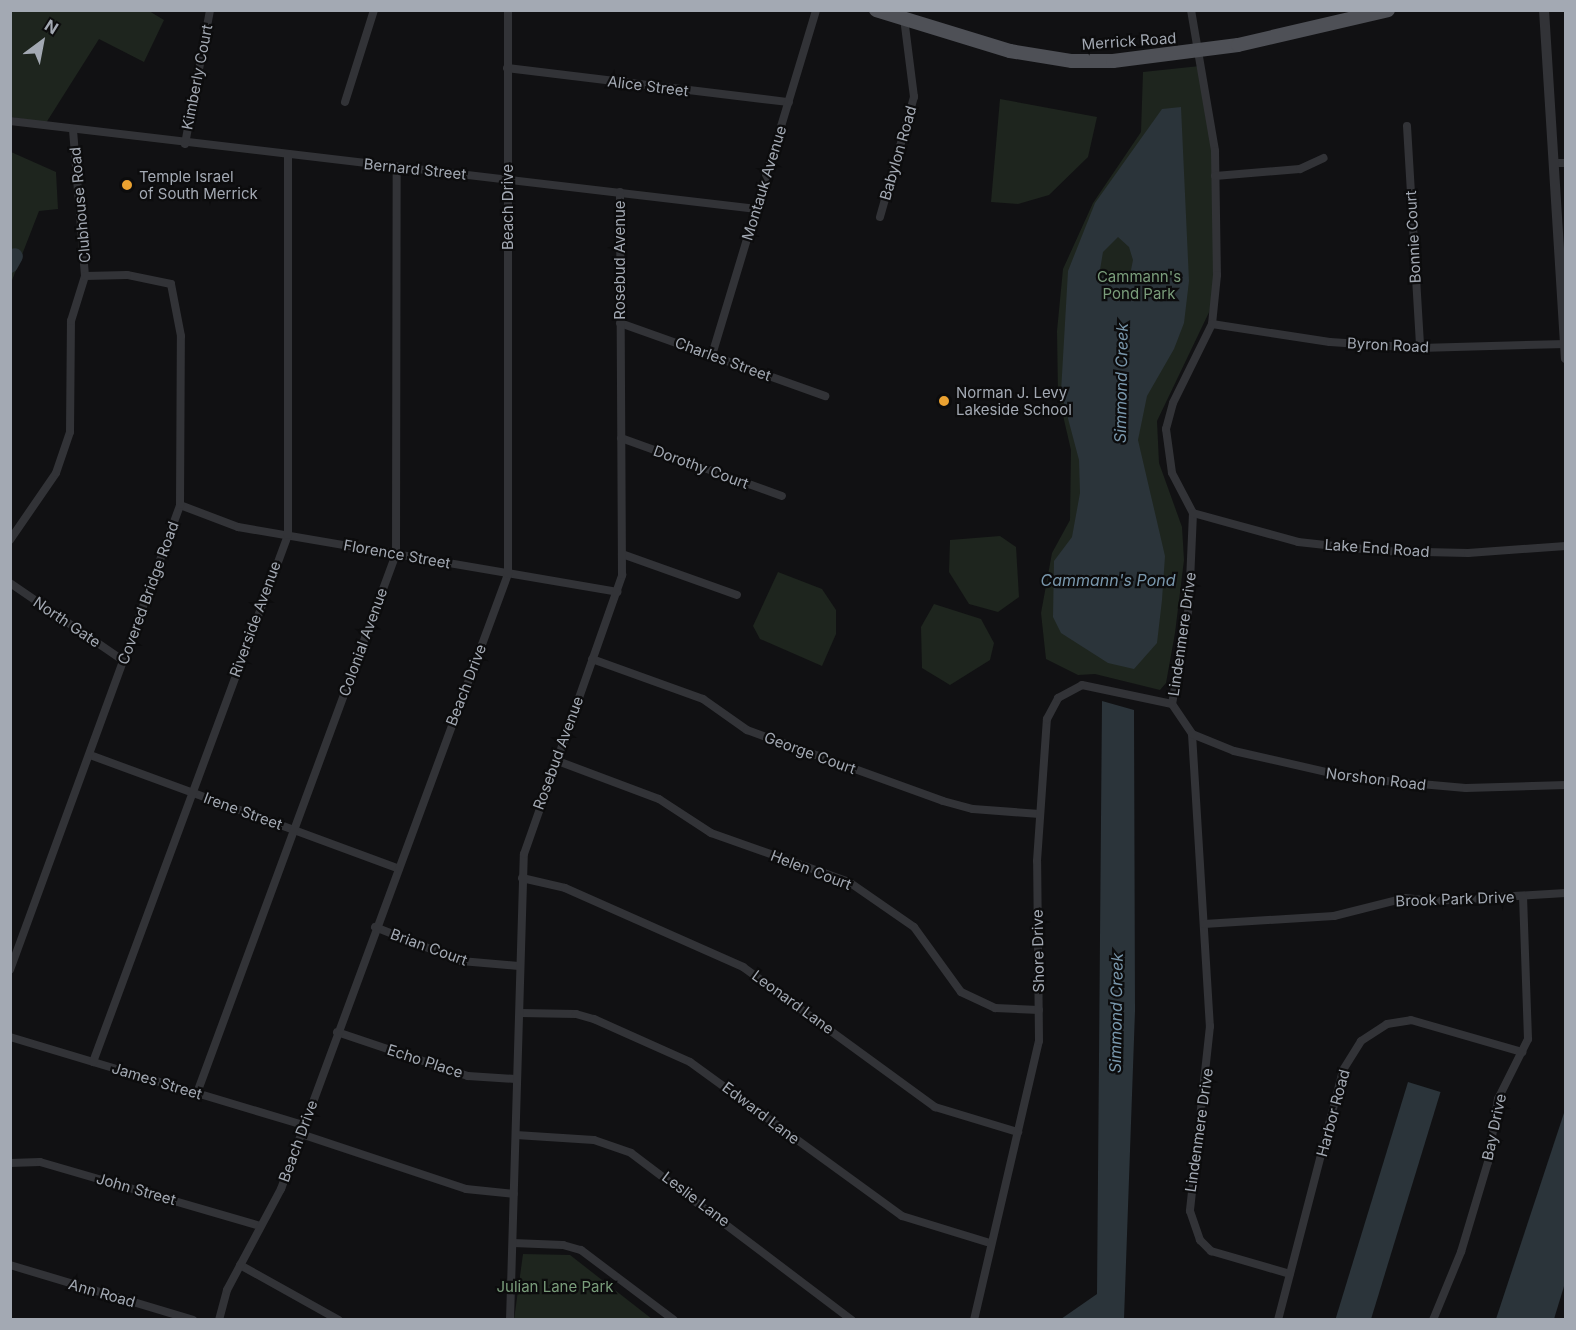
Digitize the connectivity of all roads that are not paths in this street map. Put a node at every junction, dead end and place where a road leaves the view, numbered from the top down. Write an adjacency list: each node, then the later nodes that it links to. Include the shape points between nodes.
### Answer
1 (210, 10): 18 (street, Kimberly Court)
2 (374, 10): 13 (street)
3 (508, 10): 12 (street, Beach Drive)
4 (816, 10): 14 (street, Montauk Avenue)
5 (876, 10): 10 (main road, Merrick Road)
6 (1191, 10): 11 (street)
7 (1388, 10): 9 (main road, Merrick Road)
8 (1544, 10): 21 (street)
9 (1359, 13): 11 (main road, Merrick Road)
10 (904, 14): 11 (main road, Merrick Road, via 1010,51 1046,59 1113,62); 28 (street, Babylon Road, via 914,97)
11 (1198, 51): 24 (street, via 1209,105)
12 (507, 68): 14 (street, Alice Street); 25 (street, Beach Drive)
13 (345, 102)
14 (789, 102): 27 (street, Montauk Avenue)
15 (10, 121): 17 (street, Clubhouse Road)
16 (1407, 126): 33 (street, Bonnie Court)
17 (73, 130): 18 (street, Bernard Street); 29 (street, Clubhouse Road)
18 (185, 144): 19 (street, Bernard Street)
19 (288, 154): 23 (street, Bernard Street); 41 (street, Riverside Avenue)
20 (1324, 158): 24 (street, via 1300,169)
21 (1553, 163): 22 (street); 32 (street)
22 (1566, 163)
23 (397, 167): 25 (street, Bernard Street); 44 (street, Colonial Avenue)
24 (1215, 176): 31 (street, via 1217,275)
25 (508, 178): 26 (street, Bernard Street); 46 (street, Beach Drive)
26 (620, 192): 27 (street, Bernard Street); 30 (street, Rosebud Avenue)
27 (757, 208): 34 (street, Montauk Avenue)
28 (880, 217)
29 (86, 276): 39 (street, Covered Bridge Road, via 127,275 171,284 181,336); 42 (street, Clubhouse Road, via 71,321 71,416 66,448 56,473)
30 (620, 322): 34 (street, Charles Street); 37 (street, Rosebud Avenue)
31 (1212, 324): 33 (street, Byron Road, via 1330,342); 40 (street, via 1173,403 1166,429 1172,473)
32 (1565, 344): 33 (street, Byron Road); 35 (street)
33 (1419, 348)
34 (712, 355): 36 (street, Charles Street)
35 (1566, 358)
36 (825, 396)
37 (621, 438): 38 (street, Dorothy Court); 45 (street, Rosebud Avenue)
38 (782, 496)
39 (180, 505): 41 (street, Florence Street, via 224,523); 51 (street, Covered Bridge Road)
40 (1193, 513): 43 (street, Lake End Road, via 1298,542 1381,551 1468,553); 52 (street, Lindenmere Drive, via 1189,606)
41 (288, 536): 44 (street, Florence Street); 57 (street, Riverside Avenue)
42 (10, 540)
43 (1566, 546)
44 (396, 554): 46 (street, Florence Street); 59 (street, Colonial Avenue)
45 (622, 554): 48 (street, Rosebud Avenue); 49 (street)
46 (508, 574): 48 (street, Florence Street); 60 (street, Beach Drive)
47 (10, 583): 51 (street, North Gate)
48 (617, 592): 50 (street, Rosebud Avenue)
49 (737, 595)
50 (592, 659): 55 (street, Rosebud Avenue); 58 (street, George Court, via 703,699 747,730 943,801 973,809)
51 (124, 661): 54 (street, Covered Bridge Road)
52 (1172, 704): 53 (street, Lindenmere Drive); 58 (street, Shore Drive, via 1093,684 1072,688 1058,698 1047,719)
53 (1192, 734): 56 (street, Norshon Road, via 1233,752 1353,778 1466,788); 64 (street, Lindenmere Drive)
54 (90, 755): 57 (street, Irene Street); 67 (street, Covered Bridge Road)
55 (555, 760): 61 (street, Rosebud Avenue, via 527,837); 68 (street, Helen Court, via 659,799 711,833 849,882 914,927 961,992 996,1008)
56 (1566, 784)
57 (192, 792): 59 (street, Irene Street); 73 (street, Riverside Avenue)
58 (1040, 814): 68 (street, Shore Drive)
59 (294, 830): 60 (street, Irene Street); 75 (street, Colonial Avenue)
60 (397, 868): 65 (street, Beach Drive)
61 (522, 878): 66 (street, Rosebud Avenue); 77 (street, Leonard Lane, via 565,888 743,967 935,1107)
62 (1566, 893): 63 (street, Brook Park Drive)
63 (1523, 896): 64 (street, Brook Park Drive, via 1434,901 1405,898 1334,915); 72 (street, Bay Drive, via 1530,1019)
64 (1204, 924): 86 (street, Lindenmere Drive, via 1210,1049 1190,1199 1191,1221 1200,1240 1217,1255)
65 (375, 927): 66 (street, Brian Court, via 461,962); 70 (street, Beach Drive)
66 (519, 966): 69 (street, Rosebud Avenue)
67 (10, 970)
68 (1039, 1010): 77 (street, Shore Drive, via 1037,1057)
69 (520, 1013): 74 (street, Rosebud Avenue); 83 (street, Edward Lane, via 576,1014 594,1019 690,1062 902,1216)
70 (337, 1032): 74 (street, Echo Place, via 468,1076); 76 (street, Beach Drive)
71 (10, 1037): 73 (street, James Street)
72 (1522, 1052): 86 (street, Harbor Road, via 1411,1020 1387,1024 1361,1041 1343,1070); 95 (street, Bay Drive, via 1498,1099 1488,1162 1461,1252)
73 (93, 1062): 75 (street, James Street)
74 (516, 1079): 78 (street, Rosebud Avenue)
75 (198, 1093): 76 (street, James Street)
76 (302, 1130): 80 (street, James Street, via 466,1190); 81 (street, Beach Drive, via 281,1189)
77 (1018, 1132): 83 (street, Shore Drive)
78 (516, 1135): 80 (street, Rosebud Avenue); 92 (street, Leslie Lane, via 594,1140 631,1154)
79 (10, 1163): 81 (street, John Street, via 40,1162)
80 (514, 1194): 82 (street, Rosebud Avenue)
81 (260, 1226): 85 (street, Beach Drive)
82 (513, 1243): 90 (street, Rosebud Avenue); 91 (street, via 563,1245 580,1250)
83 (990, 1243): 93 (street, Shore Drive)
84 (10, 1265): 87 (street, Ann Road)
85 (240, 1265): 88 (street, Beach Drive, via 223,1300); 89 (street)
86 (1290, 1274): 94 (street, Harbor Road)
87 (194, 1320)
88 (219, 1320)
89 (339, 1320)
90 (510, 1320)
91 (674, 1320)
92 (852, 1320)
93 (974, 1320)
94 (1278, 1320)
95 (1433, 1320)

